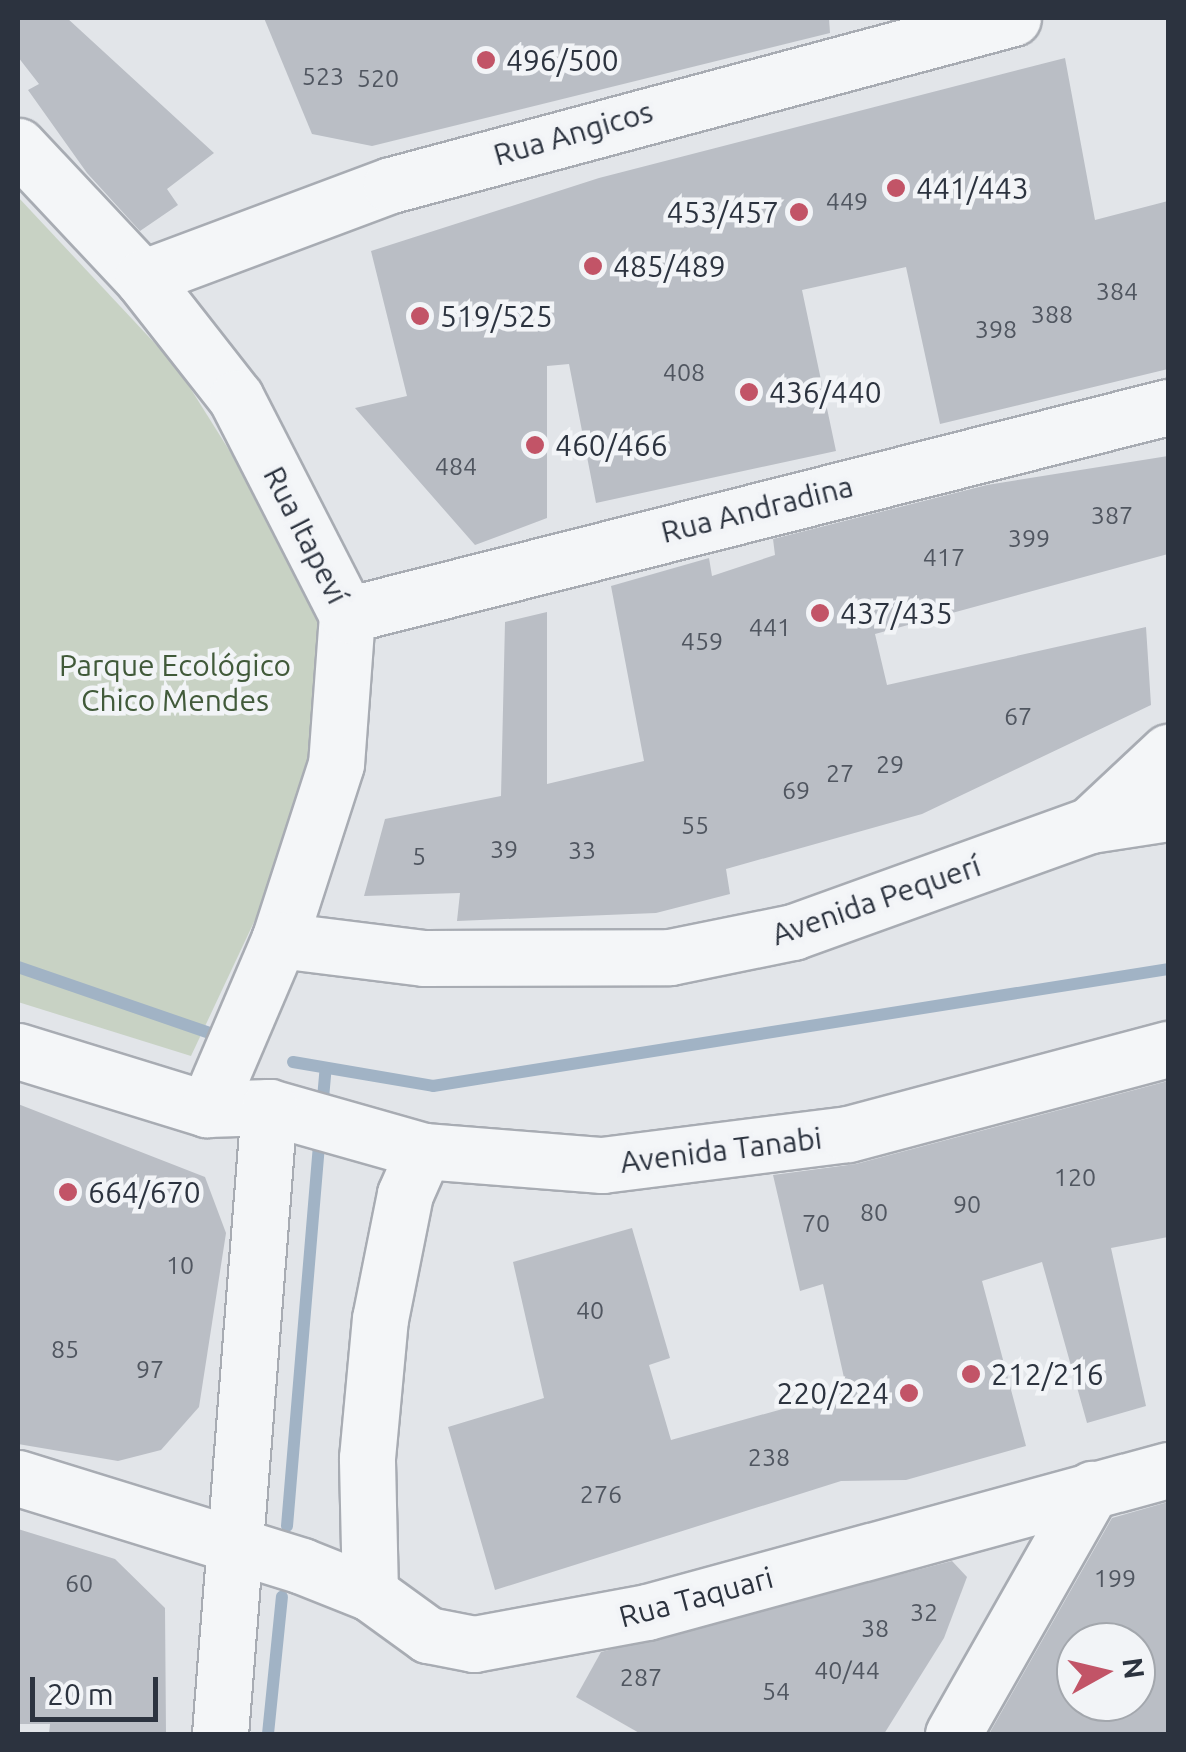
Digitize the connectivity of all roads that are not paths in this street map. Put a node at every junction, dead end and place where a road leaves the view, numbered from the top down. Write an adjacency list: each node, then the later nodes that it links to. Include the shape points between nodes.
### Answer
1 (1013, 18): 3 (street, Rua Angicos, via 391,184)
2 (18, 146): 3 (street, Rua Itapeví)
3 (142, 278): 5 (street, Rua Itapeví, via 236,398)
4 (1168, 407): 5 (street, Rua Andradina)
5 (346, 615): 9 (street, Rua Itapeví, via 336,764)
6 (1168, 752): 8 (street)
7 (1168, 813): 8 (street, Avenida Pequerí)
8 (1090, 825): 9 (street, Avenida Pequerí, via 793,932 670,957 424,958)
9 (280, 940): 13 (street, Rua Itapeví)
10 (1168, 1050): 14 (street, Avenida Tanabi, via 848,1134 602,1165)
11 (18, 1051): 13 (street, Avenida Tanabi)
12 (269, 1107): 13 (street, Avenida Tanabi); 14 (street, Avenida Tanabi); 18 (street)
13 (207, 1109)
14 (424, 1151): 19 (street, via 405,1194 380,1318 366,1458)
15 (1168, 1470): 17 (street, Rua Taquari)
16 (18, 1478): 18 (street, Rua Taquari)
17 (1092, 1489): 19 (street, Rua Taquari, via 526,1639 474,1644 428,1635); 21 (street)
18 (234, 1549): 19 (street, Rua Taquari); 20 (street)
19 (370, 1593)
20 (220, 1734)
21 (952, 1734)

